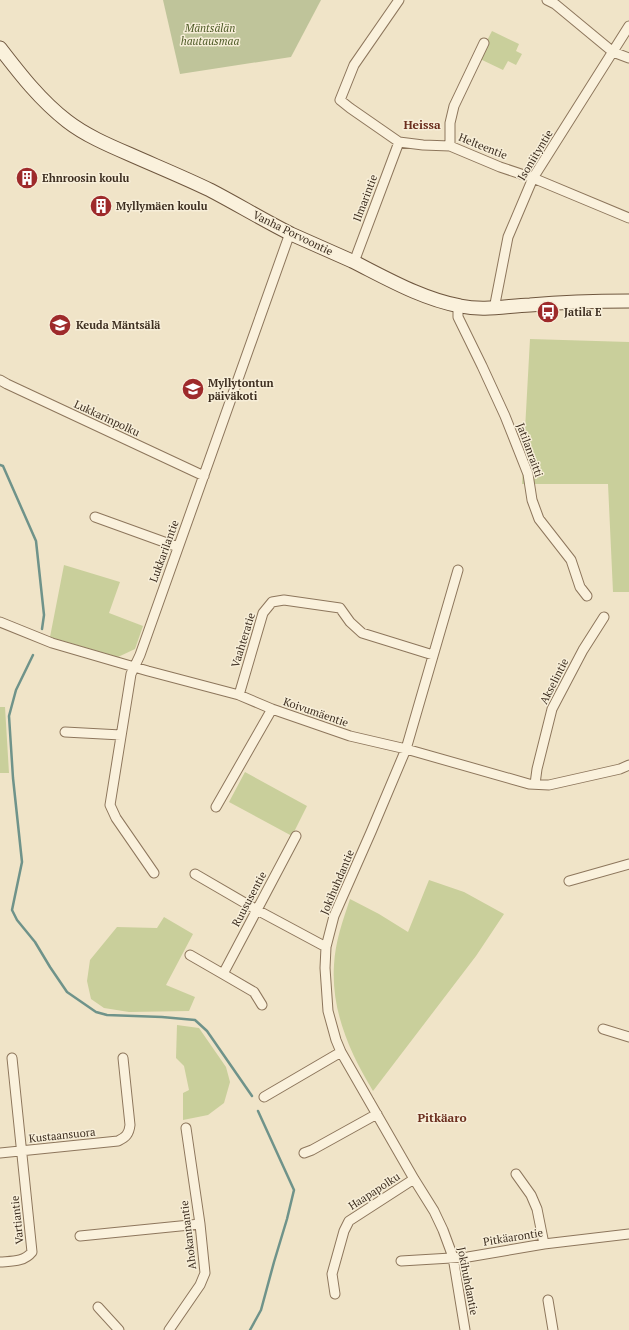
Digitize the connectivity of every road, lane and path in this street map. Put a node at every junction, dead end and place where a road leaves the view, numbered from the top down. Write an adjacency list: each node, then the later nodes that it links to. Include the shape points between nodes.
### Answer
1 (399, 0): 8 (street, Helteentie, via 354,65 340,100)
2 (547, 0): 6 (street)
3 (629, 26): 6 (street, Isoniityntie)
4 (484, 43): 9 (street, via 454,106 450,123)
5 (0, 48): 12 (main road, Vanha Porvoontie, via 40,96 66,120 106,144 210,190)
6 (613, 52): 7 (street); 10 (street, Isoniityntie)
7 (629, 58)
8 (399, 142): 9 (street, Helteentie); 13 (street, Ilmarintie)
9 (450, 146): 10 (street, Helteentie)
10 (533, 178): 11 (street, Helteentie); 16 (street, Isoniityntie, via 508,237)
11 (629, 218)
12 (290, 233): 13 (main road, Vanha Porvoontie); 18 (street, Lukkarilantie)
13 (354, 262): 15 (main road, Vanha Porvoontie, via 433,299)
14 (629, 301): 16 (main road, Vanha Porvoontie)
15 (458, 306): 16 (main road, Vanha Porvoontie); 22 (street, Jatilanraitti, via 458,317 502,409 528,474 532,500 539,519 571,560 580,587)
16 (494, 309)
17 (0, 380): 18 (street, Lukkarinpolku)
18 (204, 476): 20 (street, Lukkarilantie)
19 (95, 517): 20 (street)
20 (178, 547): 26 (street, Lukkarilantie)
21 (458, 570): 25 (street, Jokihuhdantie)
22 (587, 596)
23 (604, 617): 33 (street, Akselintie, via 583,650 552,709 536,770)
24 (0, 622): 26 (street, Koivumäentie, via 52,643)
25 (432, 655): 27 (street, Vaahteratie, via 362,633 340,608 284,600 272,602 263,613); 31 (street, Jokihuhdantie)
26 (134, 667): 27 (street, Koivumäentie); 30 (street, Lukkarilantie)
27 (239, 695): 28 (street, Koivumäentie)
28 (272, 709): 31 (street, Koivumäentie, via 350,736); 34 (street)
29 (65, 732): 30 (street)
30 (121, 735): 37 (street, Lukkarilantie, via 110,805 116,818)
31 (406, 749): 33 (street, Koivumäentie); 41 (street, Jokihuhdantie, via 334,916)
32 (629, 765): 33 (street, Koivumäentie, via 549,784)
33 (535, 784)
34 (216, 807)
35 (296, 836): 40 (street, Ruususentie)
36 (629, 864): 39 (street)
37 (154, 873)
38 (195, 874): 40 (street)
39 (569, 881)
40 (257, 910): 41 (street); 43 (street, Ruususentie)
41 (326, 947): 47 (street, Jokihuhdantie, via 328,1011)
42 (190, 955): 43 (street)
43 (223, 974): 44 (street, via 254,992)
44 (262, 1005)
45 (603, 1029): 46 (street)
46 (629, 1037)
47 (341, 1052): 50 (street); 51 (street, Jokihuhdantie)
48 (12, 1058): 53 (street)
49 (123, 1058): 53 (street, Kustaansuora, via 130,1125 130,1132 125,1138 118,1141)
50 (264, 1096)
51 (377, 1114): 55 (street); 57 (street, Jokihuhdantie)
52 (186, 1128): 58 (street, Ahokannantie)
53 (22, 1151): 54 (street, Kustaansuora); 64 (street, Vartiantie, via 32,1252 21,1260)
54 (0, 1153)
55 (304, 1153)
56 (516, 1174): 61 (street, via 531,1195 537,1209)
57 (414, 1179): 62 (street, Jokihuhdantie, via 434,1211); 65 (street, Haapapolku, via 349,1221 332,1274)
58 (200, 1224): 60 (street); 69 (street, Ahokannantie, via 205,1273 200,1286)
59 (629, 1234): 61 (street, Pitkäarontie)
60 (80, 1236)
61 (544, 1244): 62 (street, Pitkäarontie, via 468,1257)
62 (453, 1257): 63 (street, Pitkäarontie); 71 (street, Jokihuhdantie)
63 (401, 1261)
64 (0, 1262)
65 (335, 1294)
66 (548, 1300): 72 (street)
67 (98, 1307): 68 (street)
68 (119, 1330)
69 (169, 1330)
70 (461, 1330): 71 (street)
71 (465, 1330)
72 (553, 1330)

